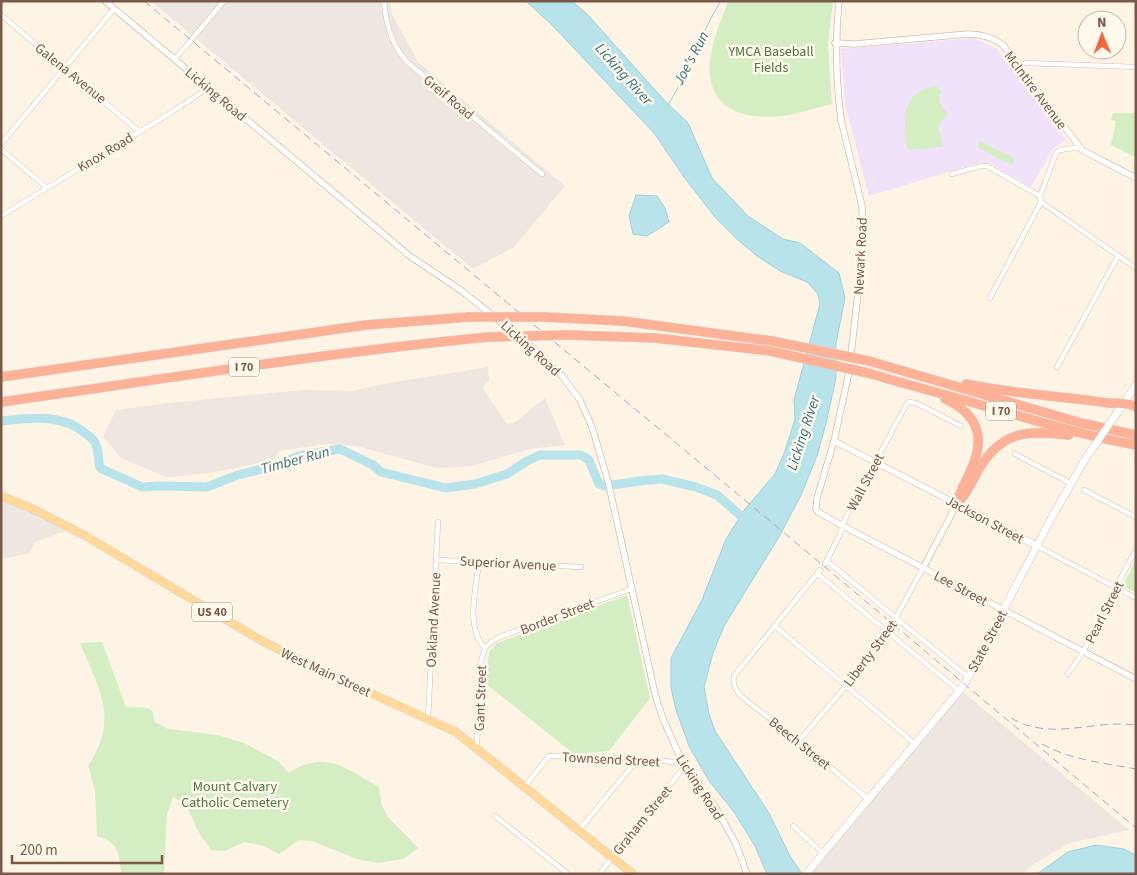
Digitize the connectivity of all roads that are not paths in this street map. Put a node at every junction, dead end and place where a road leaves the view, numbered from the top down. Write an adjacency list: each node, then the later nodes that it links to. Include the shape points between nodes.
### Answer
1 (105, 1): 5 (street, Licking Road)
2 (224, 1): 8 (street)
3 (384, 1): 17 (street, Greif Road, via 387,28 407,62)
4 (839, 1): 7 (street, Newark Road)
5 (114, 9): 8 (street, Licking Road); 11 (street)
6 (1, 15): 11 (street, Galena Avenue)
7 (835, 43): 9 (street, McIntire Avenue, via 974,34 1003,45); 37 (street, Newark Road, via 841,120 862,206 864,234 854,338)
8 (175, 59): 12 (street, Licking Road)
9 (1018, 66): 10 (street, via 1031,63); 15 (street, McIntire Avenue)
10 (1136, 67)
11 (64, 68): 13 (street, Galena Avenue); 14 (street)
12 (208, 88): 13 (street, Knox Road); 56 (street, Licking Road, via 410,257 477,302 552,365 568,383 592,427 608,481)
13 (140, 132): 20 (street, Knox Road)
14 (1, 144)
15 (1080, 147): 19 (street, McIntire Avenue); 21 (street, via 1056,153)
16 (1, 149): 20 (street)
17 (542, 174)
18 (952, 174): 21 (street, via 987,166)
19 (1136, 178)
20 (46, 187): 23 (street, Knox Road)
21 (1040, 196): 22 (street)
22 (1041, 202): 24 (street); 26 (street)
23 (1, 216)
24 (1118, 256): 25 (street); 27 (street)
25 (1136, 268)
26 (990, 298)
27 (1058, 367)
28 (1, 377): 29 (highway, I 70, bridge, via 366,325 419,320 544,317 632,322 772,341)
29 (924, 377): 33 (highway, via 993,390); 36 (highway, I 70, via 1080,423)
30 (1136, 384): 33 (main road, State Street)
31 (924, 390): 32 (highway, I 70, bridge, via 868,373 770,351 656,338 567,335 488,337 428,343); 38 (highway, I 70); 45 (highway, via 954,403 966,412 976,429 976,458)
32 (1, 402)
33 (1123, 404): 34 (highway); 42 (main road, State Street, bridge)
34 (1136, 407)
35 (961, 426): 41 (street, Wall Street, via 909,402)
36 (1136, 435)
37 (834, 440): 41 (street, Jackson Street); 46 (street, Newark Road)
38 (1107, 440): 39 (highway, I 70); 45 (highway, via 1048,432 1010,438 986,458 964,497)
39 (1136, 445)
40 (1015, 454): 42 (street)
41 (876, 463): 45 (street, Jackson Street); 49 (street, Wall Street)
42 (1070, 483): 50 (main road, State Street)
43 (1084, 490): 47 (street)
44 (1, 496): 70 (main road, West Main Street / US 40, via 41,512 84,535 262,641)
45 (956, 504): 50 (main road, Jackson Street); 55 (street, Liberty Street)
46 (816, 508): 49 (street, Lee Street)
47 (1136, 517)
48 (438, 522): 52 (street, Oakland Avenue)
49 (843, 526): 55 (street, Lee Street); 60 (street, Wall Street, via 826,563)
50 (1037, 546): 57 (street, Jackson Street); 59 (main road, State Street)
51 (1136, 549): 57 (street, Pearl Street)
52 (436, 560): 53 (street, Superior Avenue); 70 (street, Oakland Avenue)
53 (479, 562): 54 (street, Superior Avenue); 63 (street, Gant Street, via 473,615 476,636)
54 (581, 567)
55 (923, 568): 59 (street, Lee Street); 60 (street, Liberty Street)
56 (631, 588): 63 (street, Border Street, via 502,636); 75 (street, Licking Road, via 655,694)
57 (1116, 588): 58 (street, Jackson Street); 64 (street, Pearl Street)
58 (1136, 598)
59 (1004, 610): 64 (street, Lee Street); 66 (main road, State Street)
60 (897, 618): 62 (street, Liberty Street); 66 (street)
61 (775, 626): 62 (street, via 819,572); 68 (street); 71 (street, Beech Street, via 734,676 734,685 742,697)
62 (888, 632): 68 (street, Liberty Street); 69 (street)
63 (485, 648): 73 (street, Gant Street, via 480,665)
64 (1084, 652): 65 (street, Pearl Street); 67 (street, Lee Street)
65 (1068, 674)
66 (968, 677): 69 (main road, State Street)
67 (1136, 679)
68 (846, 686): 71 (street, Liberty Street); 72 (street)
69 (959, 691): 72 (main road, State Street)
70 (428, 719): 73 (main road, West Main Street / US 40, via 456,732)
71 (799, 741): 78 (street, Beech Street)
72 (914, 744): 78 (main road, State Street)
73 (477, 748): 77 (main road, West Main Street / US 40)
74 (638, 759): 75 (street, Townsend Street, via 674,762); 77 (street, Townsend Street, via 549,756); 81 (street)
75 (681, 759): 76 (street, Licking Road)
76 (685, 766): 83 (street, Graham Street); 87 (street, Licking Road, via 716,808)
77 (525, 786): 81 (main road, West Main Street / US 40)
78 (869, 800): 82 (main road, State Street)
79 (495, 816): 84 (street)
80 (793, 826): 82 (street)
81 (579, 830): 83 (main road, West Main Street / US 40)
82 (823, 853): 88 (main road, State Street)
83 (612, 857): 85 (street, Graham Street); 86 (main road, West Main Street / US 40)
84 (568, 874)
85 (599, 874)
86 (633, 874)
87 (748, 874)
88 (806, 874)

